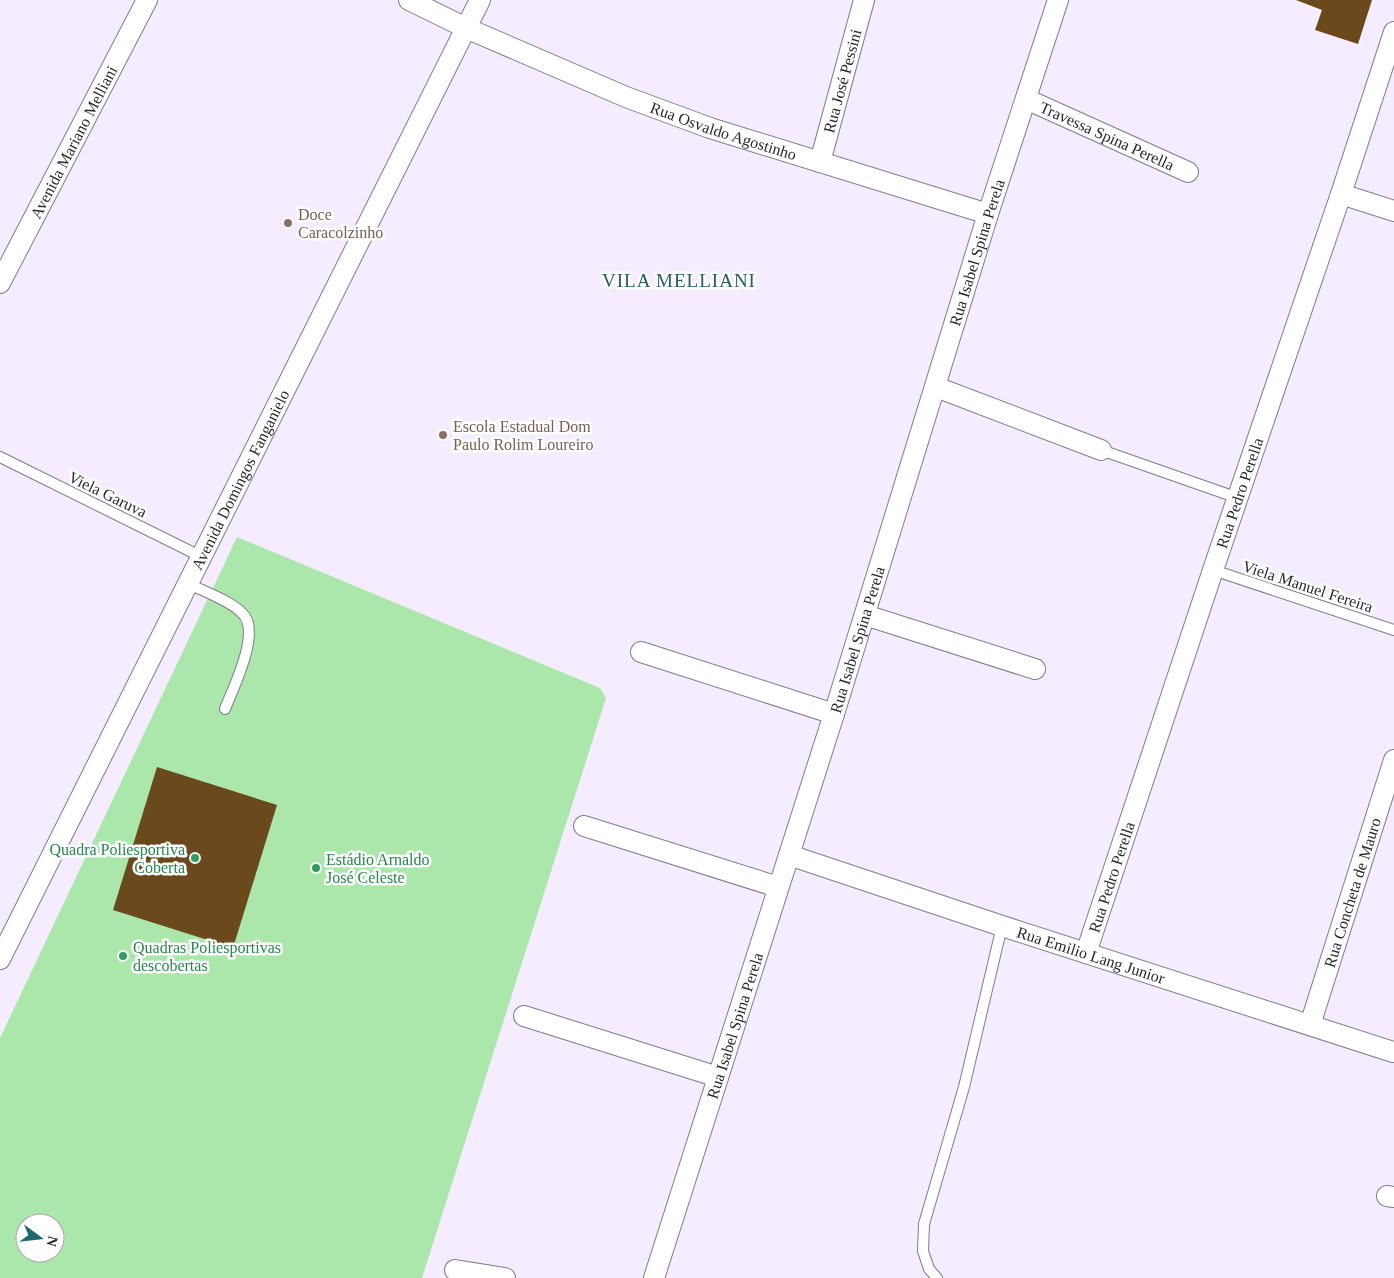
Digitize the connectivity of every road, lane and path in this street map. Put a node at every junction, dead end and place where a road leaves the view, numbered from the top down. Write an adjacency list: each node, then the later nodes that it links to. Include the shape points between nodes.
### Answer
1 (147, 0): 14 (street, Avenida Mariano Melliani)
2 (409, 0): 6 (street, Rua Osvaldo Agostinho)
3 (480, 0): 6 (street, Avenida Domingos Fanganielo)
4 (864, 0): 9 (street, Rua José Pessini)
5 (1058, 0): 8 (street, Rua Isabel Spina Perela)
6 (466, 28): 9 (street, Rua Osvaldo Agostinho, via 626,97 710,128); 19 (street, Avenida Domingos Fanganielo)
7 (1394, 32): 11 (street, Rua Pedro Perella)
8 (1026, 99): 10 (street, Travessa Spina Perella); 13 (street, Rua Isabel Spina Perela)
9 (820, 162): 13 (street, Rua Osvaldo Agostinho)
10 (1188, 172)
11 (1341, 194): 12 (street); 18 (street, Rua Pedro Perella)
12 (1394, 211)
13 (988, 214): 15 (street, Rua Isabel Spina Perela)
14 (0, 283)
15 (936, 386): 16 (street); 22 (street, Rua Isabel Spina Perela)
16 (1101, 450): 18 (lane)
17 (0, 458): 19 (lane, Viela Garuva)
18 (1238, 498): 20 (street, Rua Pedro Perella)
19 (202, 557): 21 (street, Avenida Domingos Fanganielo)
20 (1213, 570): 23 (lane, Viela Manuel Fereira); 33 (street, Rua Pedro Perella)
21 (189, 584): 26 (lane, via 237,609 250,627 246,653); 34 (street, Avenida Domingos Fanganielo)
22 (865, 615): 25 (street); 27 (street, Rua Isabel Spina Perela)
23 (1394, 630)
24 (640, 652): 27 (street)
25 (1035, 669)
26 (225, 709)
27 (834, 714): 30 (street, Rua Isabel Spina Perela)
28 (1394, 760): 36 (street, Rua Concheta de Mauro)
29 (584, 826): 31 (street)
30 (789, 855): 31 (street, Rua Isabel Spina Perela); 32 (street, Rua Emilio Lang Junior)
31 (778, 887): 38 (street, Rua Isabel Spina Perela)
32 (1002, 926): 33 (street, Rua Emilio Lang Junior); 42 (lane, via 964,1087 924,1224 923,1251 929,1270)
33 (1086, 953): 36 (street, Rua Emilio Lang Junior)
34 (0, 960)
35 (524, 1016): 38 (street)
36 (1310, 1025): 37 (street, Rua Emilio Lang Junior)
37 (1393, 1052)
38 (718, 1077): 41 (street, Rua Isabel Spina Perela)
39 (455, 1270): 40 (street)
40 (505, 1278)
41 (654, 1278)
42 (937, 1278)

